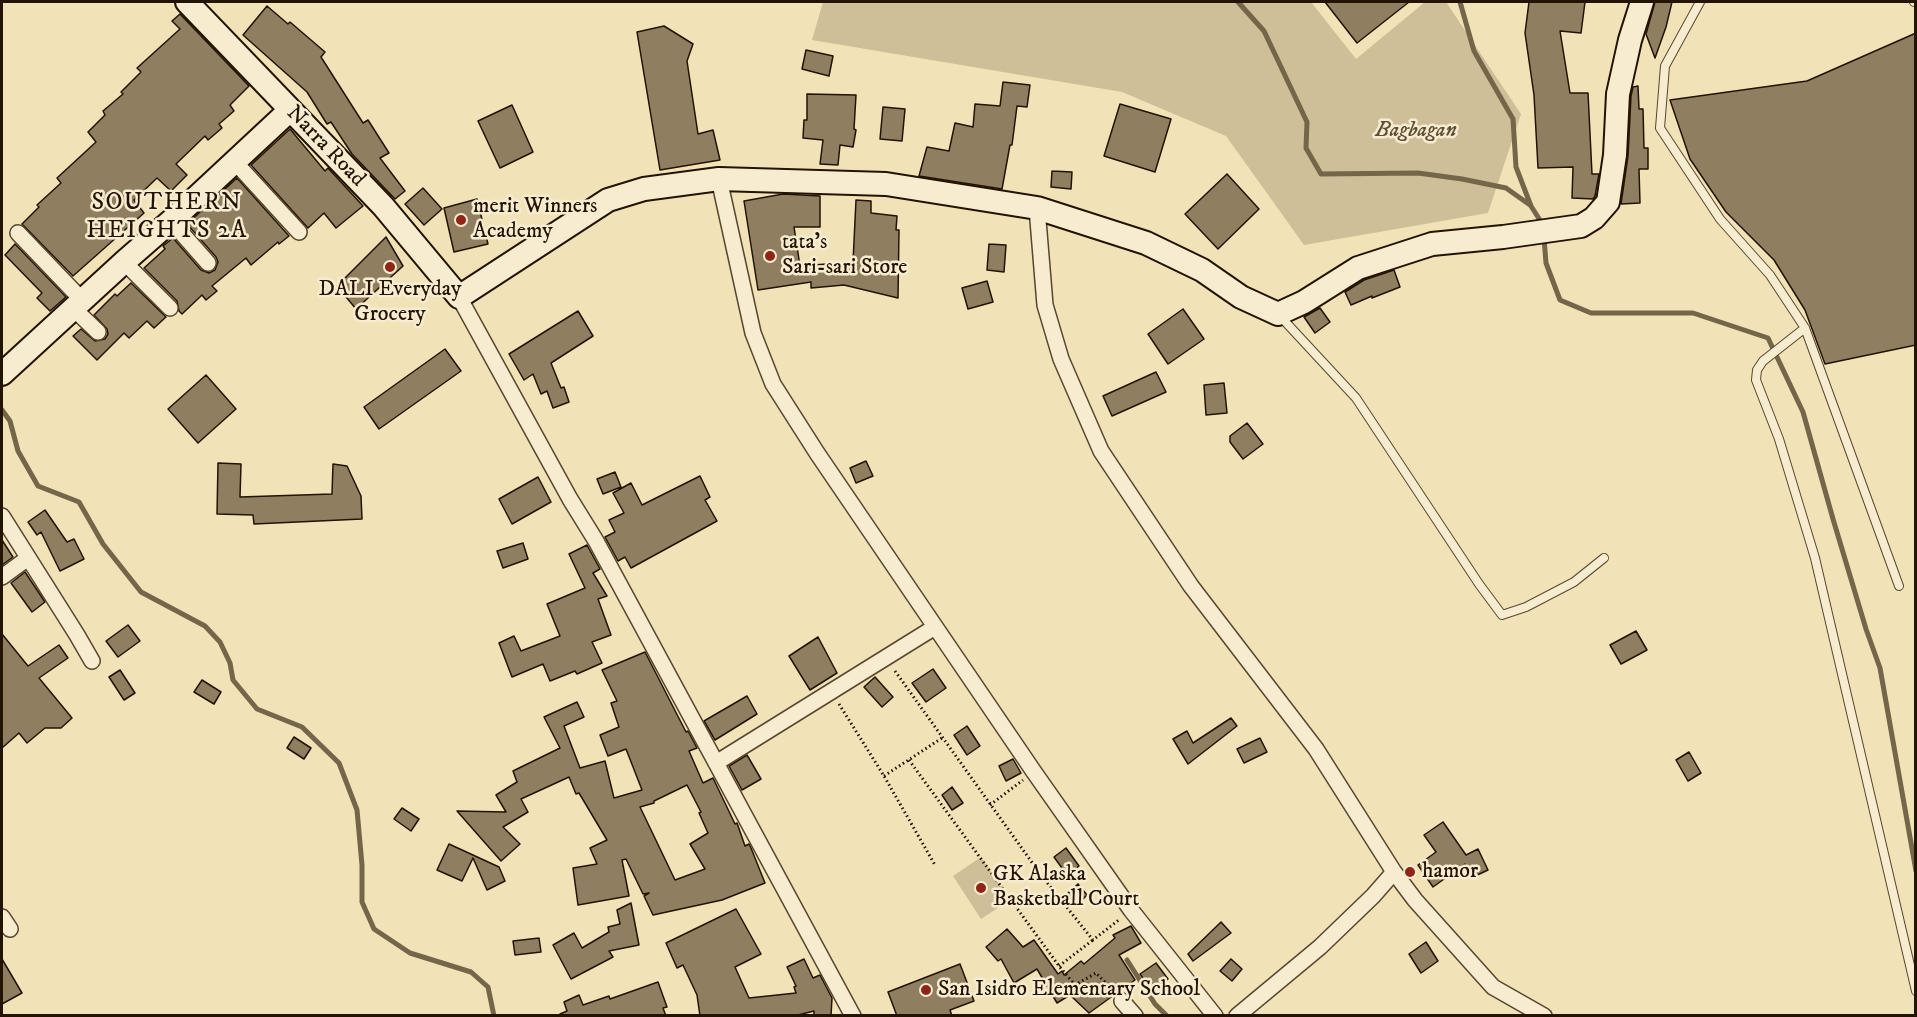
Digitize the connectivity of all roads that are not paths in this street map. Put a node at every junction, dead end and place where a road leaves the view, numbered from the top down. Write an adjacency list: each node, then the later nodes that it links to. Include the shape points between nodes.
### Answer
1 (187, 2): 4 (street, Narra Road)
2 (1642, 2): 16 (street, via 1617,94 1608,202 1594,218 1581,226 1432,244 1358,268)
3 (1700, 2): 17 (lane, via 1665,66 1660,128 1720,219 1770,275)
4 (290, 111): 5 (street); 13 (street, Narra Road, via 383,206)
5 (234, 161): 8 (street); 9 (street)
6 (719, 179): 7 (street, via 886,184); 13 (street, via 644,189 608,200); 25 (street, via 753,333 773,384)
7 (1037, 208): 16 (street, via 1146,243); 28 (street, via 1045,305 1061,359 1101,451 1191,586 1316,749)
8 (171, 221): 11 (street); 12 (street)
9 (299, 232)
10 (18, 233): 14 (street)
11 (124, 262): 14 (street); 15 (street)
12 (208, 263)
13 (459, 297): 27 (street)
14 (78, 304): 18 (street); 19 (street)
15 (170, 308)
16 (1278, 314): 22 (lane, via 1356,398 1502,615 1574,582)
17 (1805, 328): 24 (lane); 29 (lane, via 1766,358 1757,370 1756,380 1779,439 1815,558)
18 (98, 332)
19 (2, 374)
20 (2, 516): 21 (street)
21 (28, 558): 23 (street); 26 (street)
22 (1604, 558)
23 (2, 577)
24 (1899, 586)
25 (935, 627): 27 (street); 33 (street, via 1131,909)
26 (92, 661)
27 (716, 763): 31 (street)
28 (1394, 872): 34 (street, via 1320,947); 35 (street, via 1493,987)
29 (1916, 991)
30 (1122, 1001): 32 (street)
31 (853, 1016)
32 (1135, 1016)
33 (1215, 1016)
34 (1237, 1016)
35 (1544, 1016)

